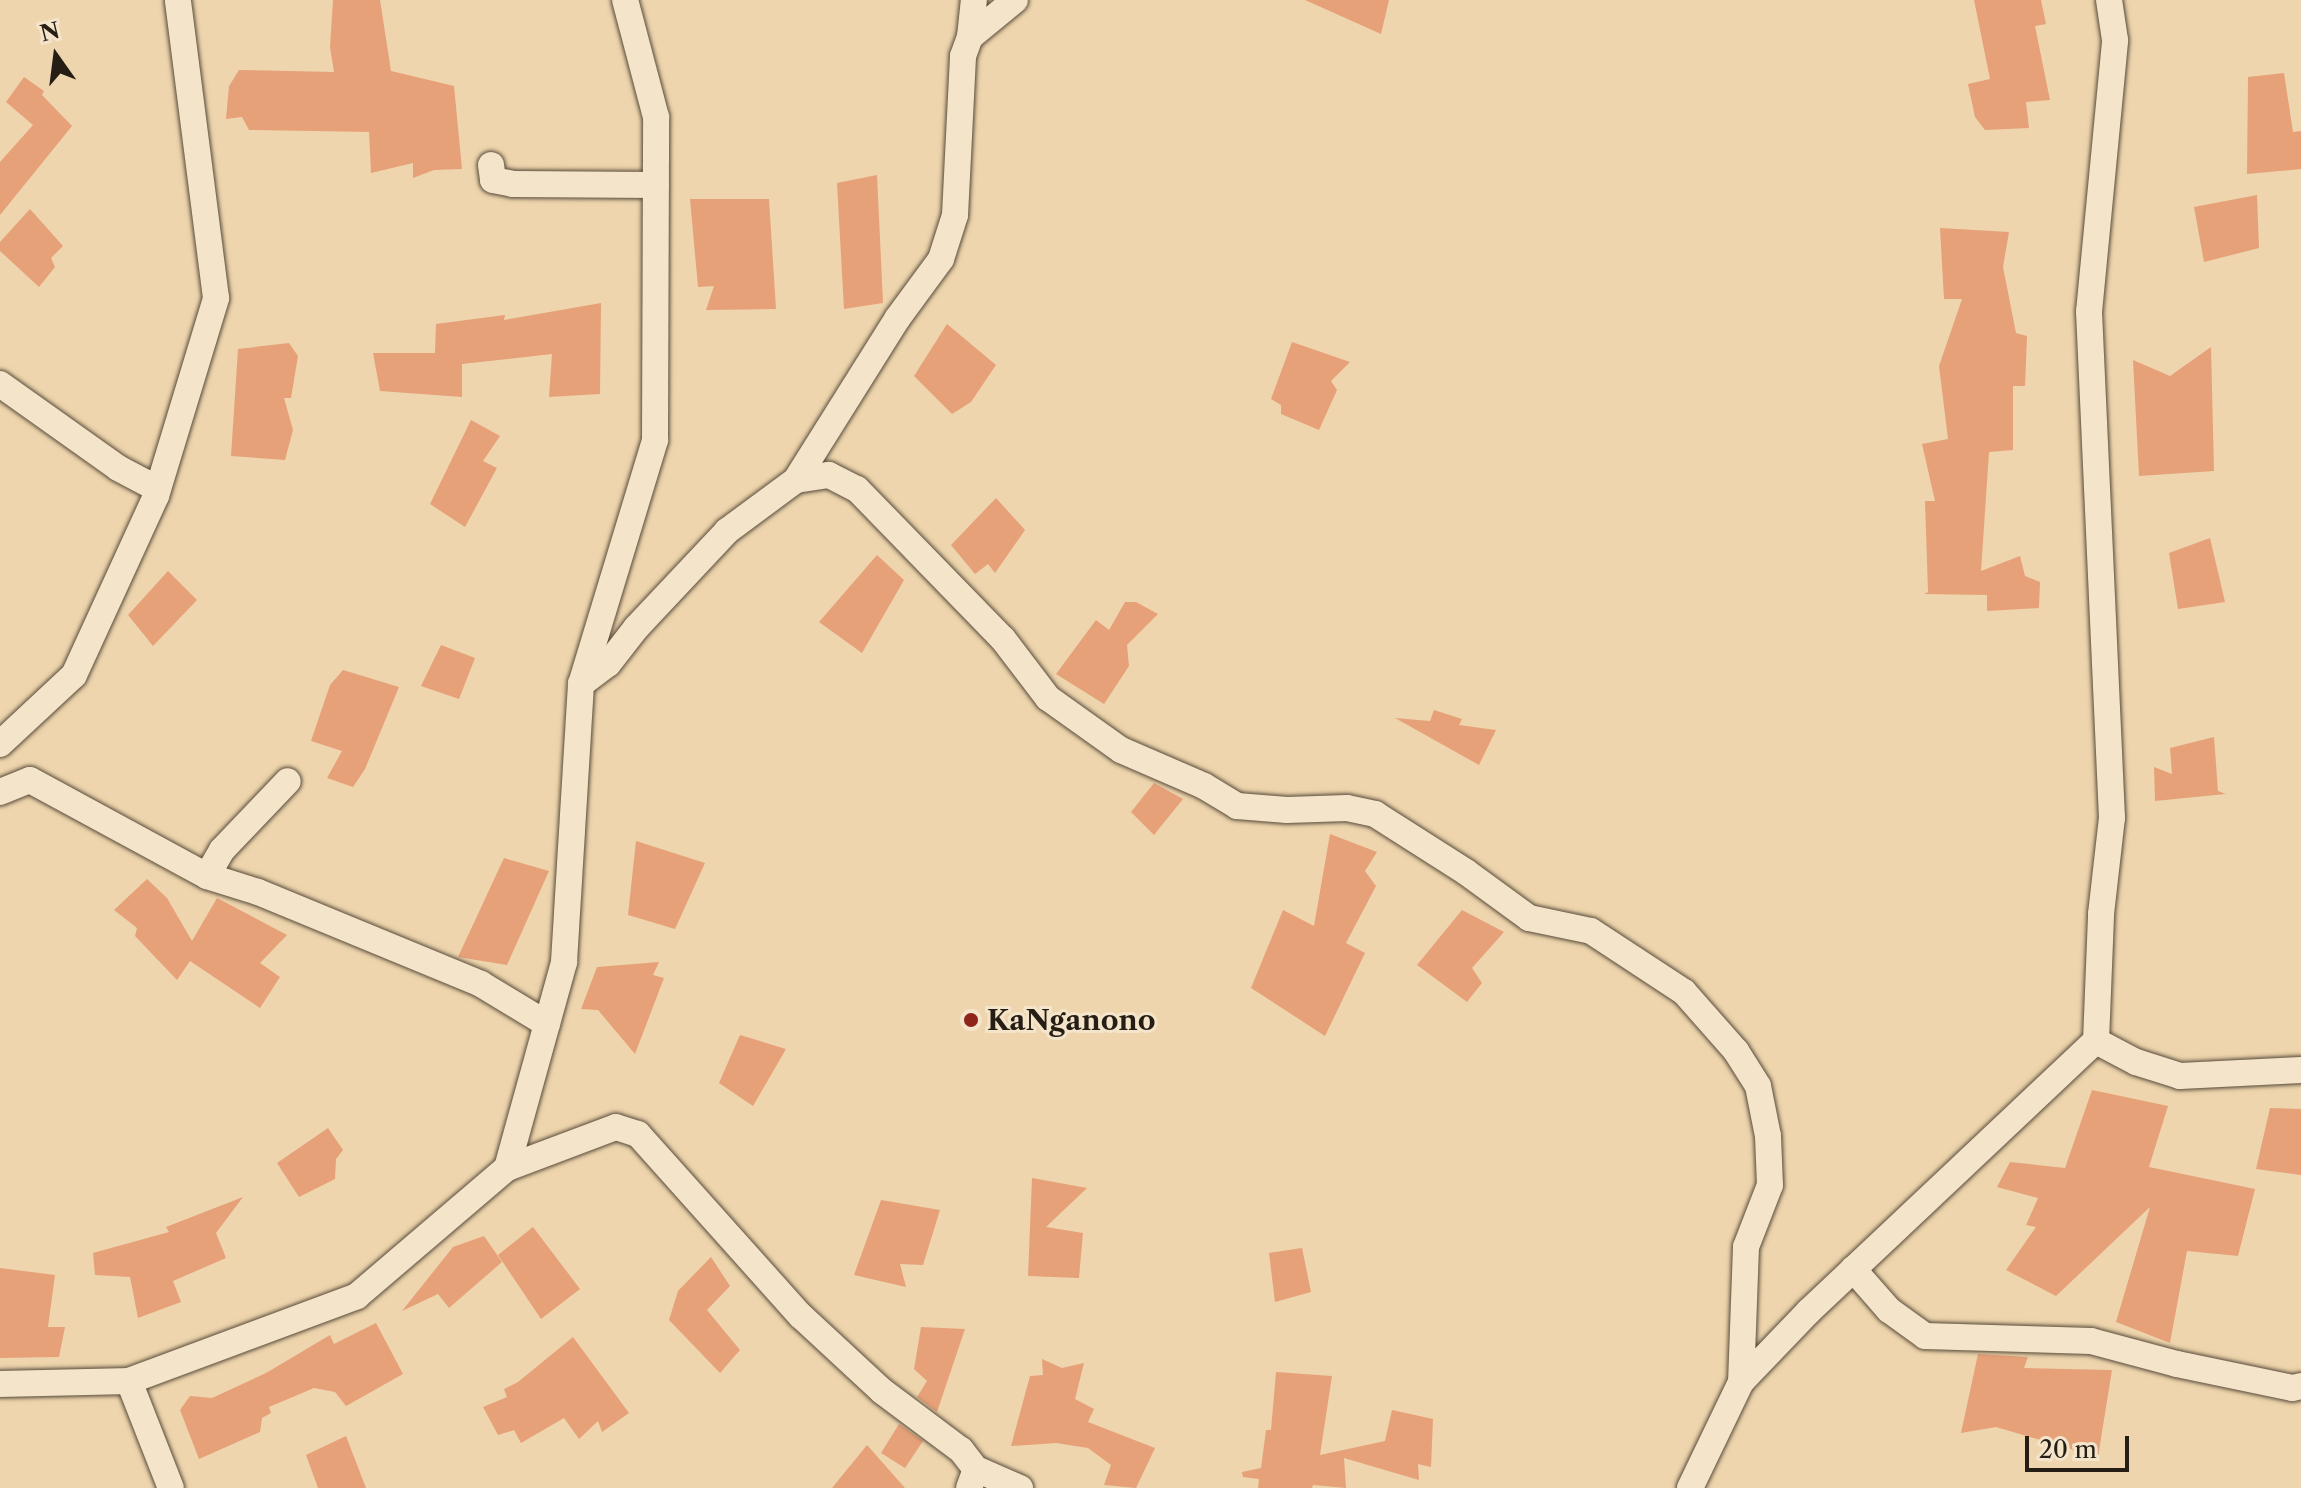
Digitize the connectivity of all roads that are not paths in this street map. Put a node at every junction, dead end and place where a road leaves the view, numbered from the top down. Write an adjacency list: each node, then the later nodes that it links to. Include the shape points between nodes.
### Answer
1 (178, 0): 11 (street, via 216,298)
2 (625, 0): 8 (street, via 656,117)
3 (974, 0): 6 (street)
4 (1015, 0): 6 (street)
5 (2109, 0): 18 (street, via 2115,40 2089,312 2112,818 2101,914)
6 (970, 37): 10 (street, via 963,56 955,215 941,259)
7 (491, 165): 8 (street, via 493,180 513,184)
8 (656, 185): 12 (street, via 655,440)
9 (0, 384): 11 (street, via 118,468)
10 (796, 480): 12 (street, via 727,531 608,664); 23 (street, via 829,475 857,489 1003,639 1048,698 1121,750 1237,806 1347,808 1375,814 1529,918 1591,931 1684,992 1736,1051 1758,1086 1768,1136 1770,1185 1746,1247)
11 (158, 489): 13 (street, via 74,675)
12 (581, 684): 17 (street, via 564,962)
13 (0, 744)
14 (288, 781): 16 (street, via 222,850)
15 (0, 792): 16 (street, via 30,780)
16 (207, 876): 17 (street, via 481,984)
17 (547, 1024): 20 (street)
18 (2096, 1041): 19 (street, via 2180,1076); 21 (street)
19 (2301, 1070)
20 (507, 1168): 22 (street, via 357,1296); 26 (street, via 616,1127 638,1134 801,1316 882,1391 961,1450)
21 (1853, 1269): 23 (street); 25 (street, via 1889,1310 1925,1336 2091,1341 2177,1364)
22 (129, 1381): 24 (street); 27 (street)
23 (1741, 1382): 29 (street)
24 (0, 1384)
25 (2301, 1386)
26 (972, 1478): 28 (street)
27 (171, 1488)
28 (1020, 1488)
29 (1690, 1488)

